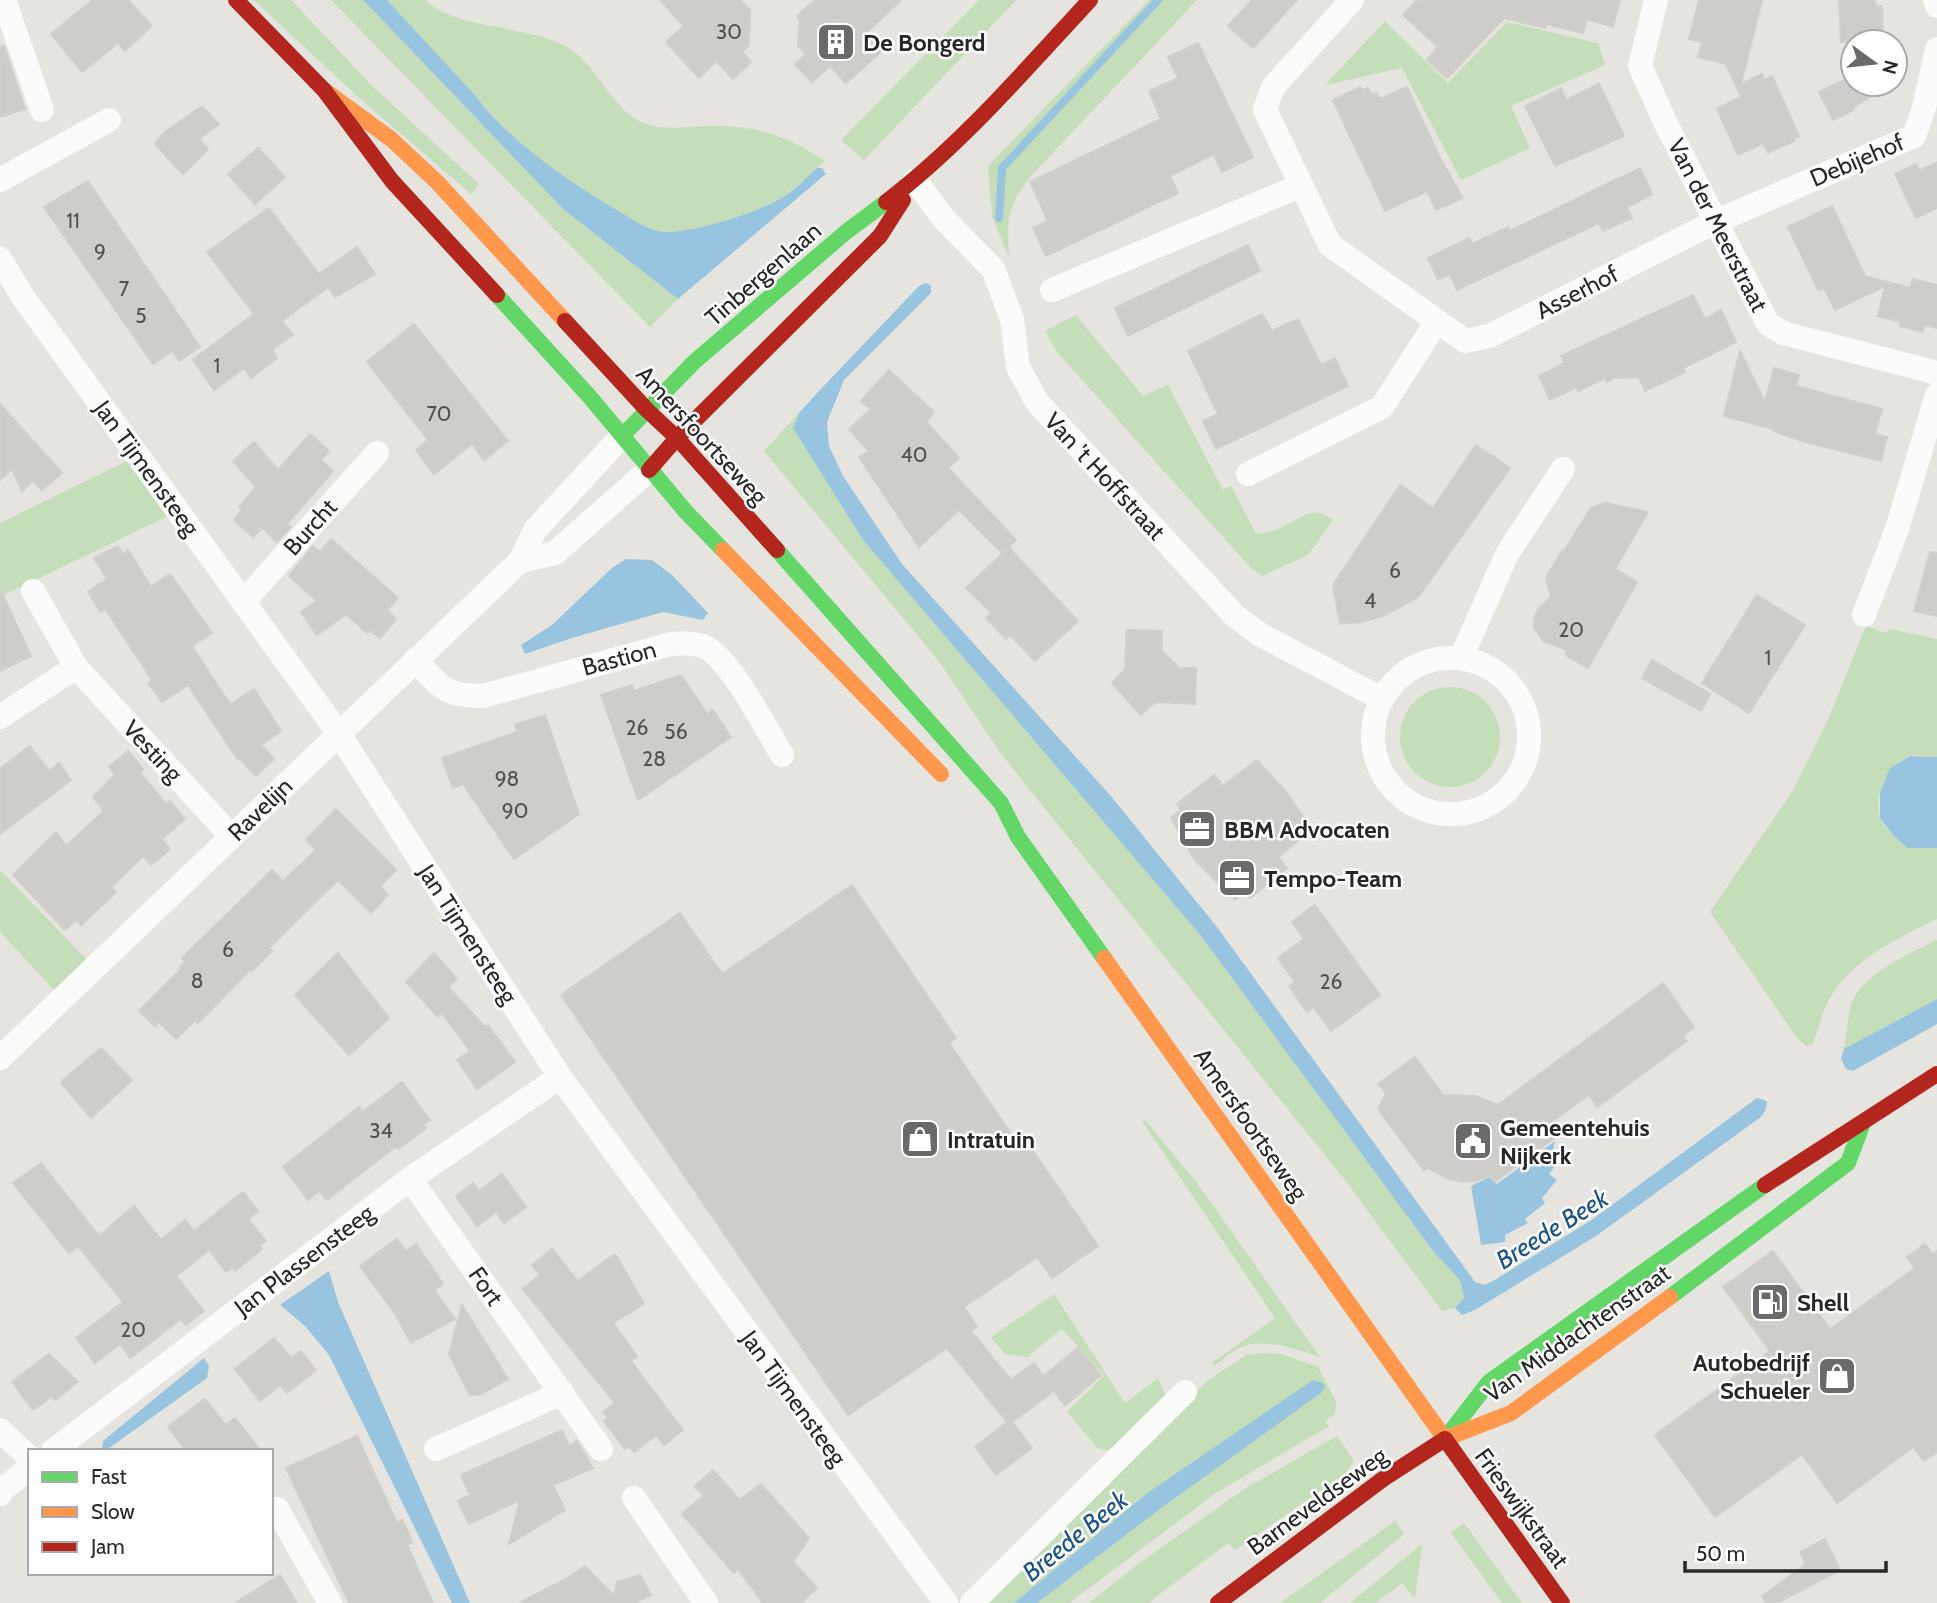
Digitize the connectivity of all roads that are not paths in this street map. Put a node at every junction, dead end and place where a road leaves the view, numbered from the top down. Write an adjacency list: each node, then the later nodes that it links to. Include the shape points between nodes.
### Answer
1 (5, 0): 10 (street)
2 (236, 0): 9 (main road, Amersfoortseweg)
3 (1090, 0): 13 (main road, Tinbergenlaan)
4 (1352, 0): 14 (street, Asserhof, via 1273,87 1265,110)
5 (1657, 0): 15 (street, Van der Meerstraat, via 1640,66)
6 (1935, 0): 7 (street)
7 (1937, 6)
8 (1937, 49): 15 (street, Debijehof, via 1914,136)
9 (324, 90): 21 (main road, Amersfoortseweg, via 391,139 437,182); 22 (main road, Amersfoortseweg, via 391,181)
10 (42, 110)
11 (109, 120): 12 (street)
12 (0, 180)
13 (915, 180): 21 (main road, Tinbergenlaan, via 846,232 704,353); 23 (main road, Tinbergenlaan, via 880,236); 35 (street, Van 't Hoffstraat, via 944,219 993,269 1012,319 1018,367 1037,402 1235,616 1261,635)
14 (1300, 186): 17 (street); 18 (street, Asserhof, via 1330,246)
15 (1717, 221): 18 (street, Asserhof, via 1489,336 1465,341); 19 (street, Van der Meerstraat, via 1769,324 1783,333)
16 (0, 259): 30 (street, Jan Tijmensteeg)
17 (1052, 290)
18 (1437, 321): 27 (street, via 1382,407)
19 (1937, 373)
20 (1937, 395): 31 (street, via 1897,529)
21 (647, 410): 22 (main road, Tinbergenlaan); 23 (main road, Amersfoortseweg)
22 (622, 436): 26 (main road, Amersfoortseweg); 28 (street, Ravelijn, via 535,530)
23 (677, 438): 26 (main road, Tinbergenlaan); 42 (main road, Amersfoortseweg, via 1000,803)
24 (377, 453): 30 (street, Burcht)
25 (1563, 469): 32 (street, via 1507,554)
26 (649, 470): 28 (street, Ravelijn, via 555,552); 39 (main road, Amersfoortseweg)
27 (1248, 474)
28 (520, 561): 33 (street, Ravelijn)
29 (33, 591): 34 (street, Vesting)
30 (243, 602): 37 (street, Jan Tijmensteeg)
31 (1864, 615)
32 (1461, 658): 35 (street, via 1415,666); 35 (street, via 1478,662 1507,681 1525,710 1528,745 1524,762 1510,786 1489,804 1462,813 1430,811 1409,802 1391,786 1376,760 1373,744)
33 (415, 660): 37 (street, Ravelijn); 38 (street, Bastion, via 447,692 483,696 671,644 705,647 723,659)
34 (76, 667): 36 (street); 41 (street, Vesting)
35 (1382, 699)
36 (0, 717)
37 (339, 734): 41 (street, Ravelijn); 45 (street, Jan Tijmensteeg)
38 (782, 755)
39 (953, 786)
40 (990, 821): 42 (main road, Amersfoortseweg)
41 (231, 836): 43 (street, Ravelijn)
42 (1018, 837): 51 (main road, Amersfoortseweg)
43 (0, 1058)
44 (1937, 1074): 46 (main road, Van Middachtenstraat)
45 (561, 1077): 47 (street, Jan Plassensteeg); 62 (street, Jan Tijmensteeg)
46 (1864, 1121): 51 (main road, Van Middachtenstraat, via 1752,1194 1489,1382); 51 (main road, Van Middachtenstraat, via 1848,1163 1511,1413)
47 (410, 1179): 49 (street, Fort); 52 (street, Jan Plassensteeg)
48 (1185, 1392): 63 (street)
49 (562, 1393): 53 (street); 54 (street, Fort)
50 (0, 1430): 55 (street)
51 (1445, 1439): 64 (main road, Barneveldseweg, via 1382,1479); 65 (main road, Frieswijkstraat)
52 (63, 1448)
53 (436, 1449)
54 (601, 1449)
55 (28, 1456)
56 (28, 1470): 57 (street)
57 (0, 1494)
58 (634, 1498): 61 (street)
59 (273, 1512): 60 (street, via 277,1509)
60 (330, 1603)
61 (706, 1603)
62 (946, 1603)
63 (972, 1603)
64 (1218, 1603)
65 (1562, 1603)

